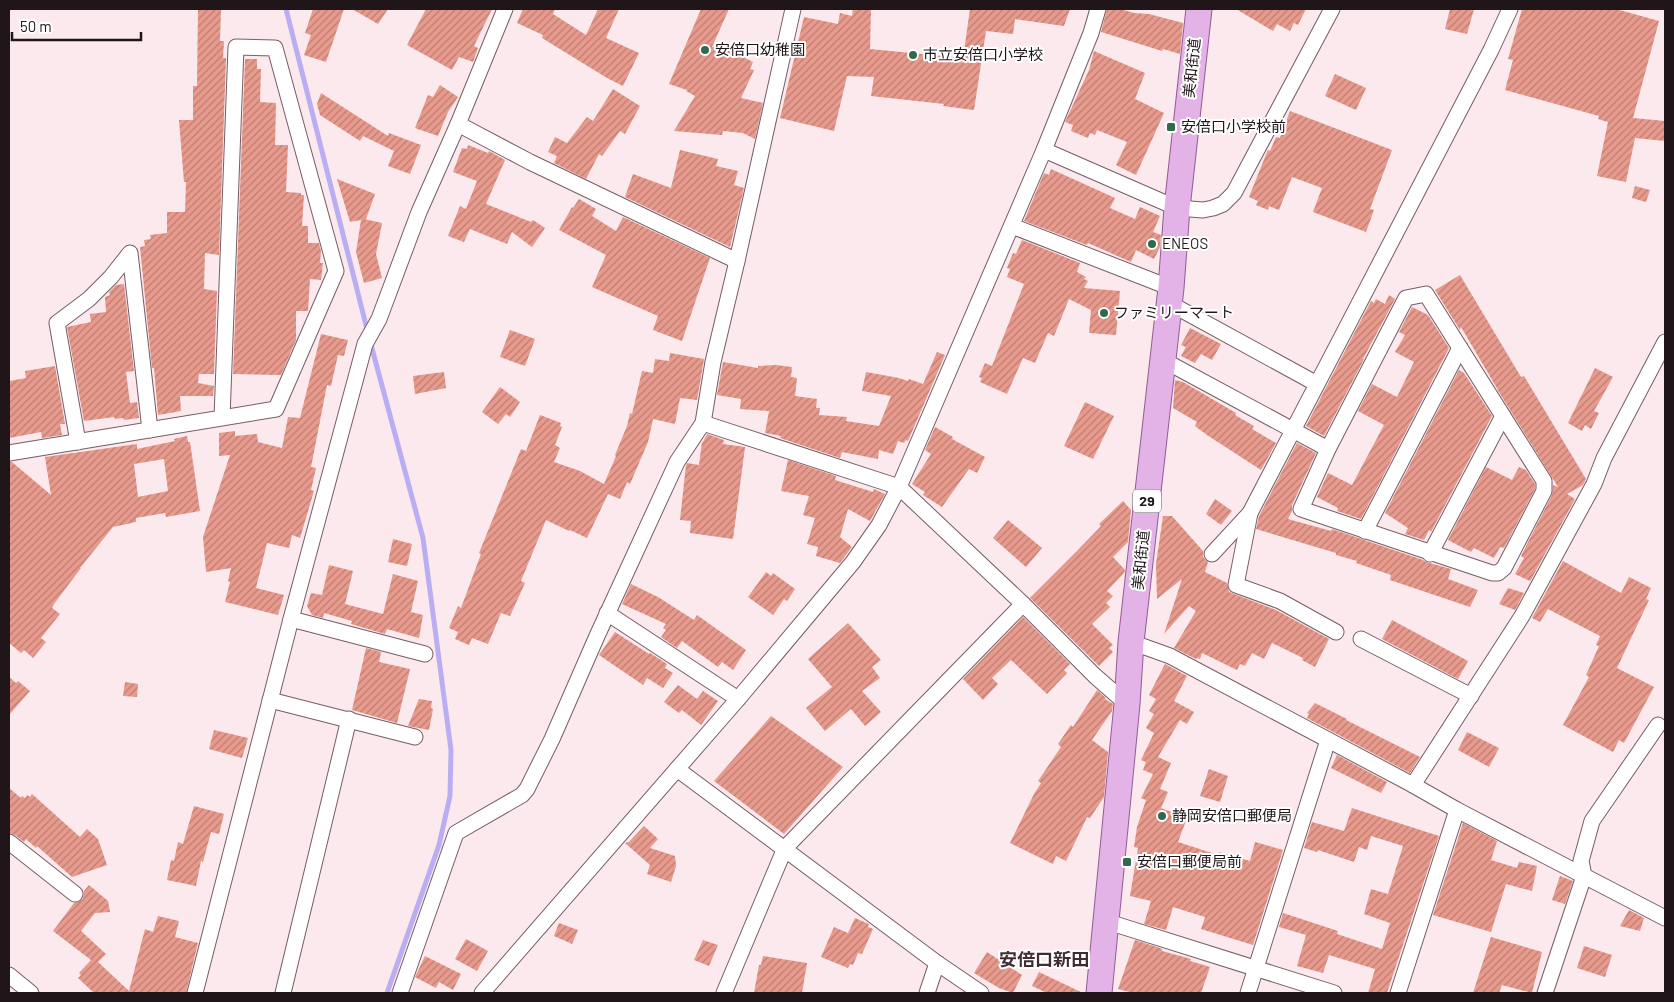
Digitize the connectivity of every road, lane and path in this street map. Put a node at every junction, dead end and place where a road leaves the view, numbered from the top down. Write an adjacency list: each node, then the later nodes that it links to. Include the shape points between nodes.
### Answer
1 (505, 9): 7 (street)
2 (793, 9): 11 (street)
3 (1098, 9): 8 (street)
4 (1199, 9): 9 (main road, 美和街道 / 29)
5 (1332, 9): 9 (street, via 1234,193 1223,204 1213,208)
6 (1510, 9): 16 (street)
7 (458, 124): 11 (street); 32 (street, via 419,212 379,319 365,344)
8 (1044, 150): 9 (street); 10 (street)
9 (1177, 208): 12 (main road, 美和街道 / 29)
10 (1012, 226): 12 (street); 25 (street)
11 (737, 261): 19 (street, via 713,362)
12 (1170, 296): 15 (main road, 美和街道 / 29); 16 (street)
13 (1665, 342): 37 (street, via 1604,458 1594,484 1522,616)
14 (1460, 348): 17 (street); 23 (street, via 1426,294 1406,298); 27 (street)
15 (1163, 360): 21 (street); 35 (main road, 美和街道 / 29)
16 (1317, 384): 21 (street)
17 (1503, 416): 29 (street); 29 (street, via 1544,481 1544,491 1504,568 1492,573)
18 (222, 418): 18 (street, via 276,409 336,272 275,48 236,47); 20 (street)
19 (703, 423): 25 (street); 31 (street, via 677,462)
20 (150, 430): 22 (street); 22 (street, via 130,253 89,299 57,323)
21 (1293, 430): 23 (street); 26 (street)
22 (78, 442): 24 (street)
23 (1328, 449): 27 (street, via 1301,509)
24 (9, 453)
25 (899, 487): 30 (street); 38 (street, via 853,562)
26 (1250, 513): 28 (street); 33 (street, via 1236,584 1280,601)
27 (1365, 531): 29 (street)
28 (1212, 554)
29 (1430, 554)
30 (1023, 604): 40 (street); 49 (street)
31 (608, 613): 38 (street); 60 (street, via 527,789 456,833)
32 (291, 619): 36 (street); 39 (street)
33 (1336, 632)
34 (1361, 639): 37 (street)
35 (1132, 642): 40 (main road, 美和街道 / 29); 44 (street, via 1170,656)
36 (425, 654)
37 (1471, 696): 46 (street)
38 (738, 699): 45 (street)
39 (270, 700): 41 (street); 58 (street)
40 (1127, 704): 53 (main road, 美和街道 / 29)
41 (350, 719): 43 (street); 59 (street)
42 (1658, 725): 50 (street, via 1592,821 1581,861)
43 (415, 737)
44 (1328, 740): 46 (street); 55 (street)
45 (677, 769): 49 (street); 61 (street)
46 (1413, 785): 47 (street)
47 (1457, 810): 50 (street); 68 (street)
48 (9, 842): 51 (street)
49 (785, 848): 54 (street); 62 (street)
50 (1584, 876): 52 (street); 69 (street)
51 (75, 894)
52 (1665, 918)
53 (1105, 921): 55 (street); 65 (main road, 美和街道 / 29)
54 (937, 963): 63 (street); 64 (street)
55 (1256, 969): 66 (street); 67 (street)
56 (9, 975): 57 (street)
57 (31, 993)
58 (195, 993)
59 (283, 993)
60 (400, 993)
61 (482, 993)
62 (724, 993)
63 (927, 993)
64 (981, 993)
65 (1099, 993)
66 (1248, 993)
67 (1334, 993)
68 (1398, 993)
69 (1545, 993)

